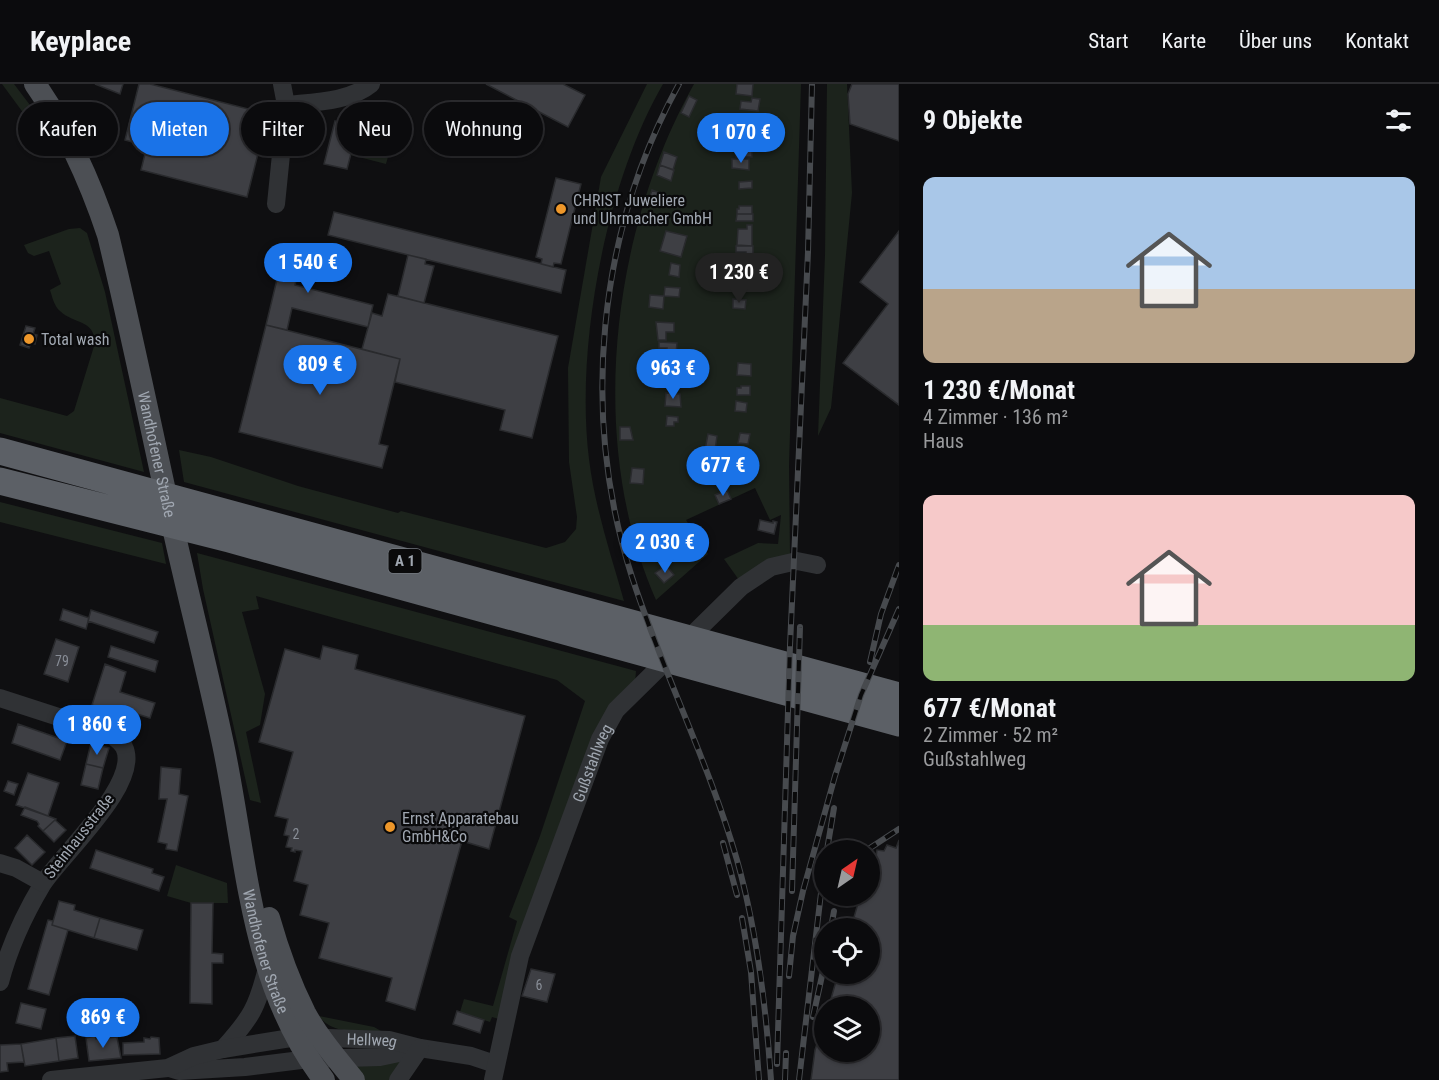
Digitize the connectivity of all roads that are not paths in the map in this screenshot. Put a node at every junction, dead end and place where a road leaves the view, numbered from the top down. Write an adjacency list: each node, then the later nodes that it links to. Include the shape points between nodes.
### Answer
1 (36, 84): 13 (main road, Wandhofener Straße, via 80,160 108,235)
2 (282, 84): 4 (street)
3 (371, 84): 5 (street, via 349,95)
4 (285, 102)
5 (311, 102)
6 (281, 156): 7 (street)
7 (276, 204)
8 (0, 451): 12 (highway, A 1, via 624,620)
9 (0, 481): 12 (highway, A 1, via 229,539 625,648)
10 (817, 565): 25 (street, Gußstahlweg, via 797,561 771,567 741,587 616,710 600,739 520,956)
11 (0, 698): 15 (street, Steinhausstraße, via 111,734 123,746 127,759 120,783 101,813)
12 (894, 708)
13 (241, 837): 16 (main road, Wandhofener Straße, via 249,895); 19 (main road, Wandhofener Straße, via 296,993)
14 (0, 863): 15 (street)
15 (43, 883): 17 (street, Steinhausstraße, via 20,926)
16 (267, 968): 18 (main road, Wandhofener Straße); 21 (street, via 254,1012)
17 (0, 982)
18 (297, 1037): 19 (street, Hellweg); 21 (street, Hellweg); 23 (main road, Wandhofener Straße)
19 (321, 1037): 20 (street, Hellweg, via 389,1040); 22 (main road, Wandhofener Straße)
20 (420, 1048): 22 (street, Hellweg, via 380,1057); 25 (street, Hellweg, via 471,1056); 29 (street, Hellweg)
21 (223, 1049): 24 (street, Hellweg)
22 (335, 1057): 23 (street, Hellweg); 28 (main road, Wandhofener Straße)
23 (309, 1059): 24 (street, Hellweg, via 200,1070); 27 (main road, Wandhofener Straße)
24 (168, 1068): 26 (street)
25 (494, 1072)
26 (51, 1080)
27 (324, 1080)
28 (354, 1080)
29 (398, 1080)

